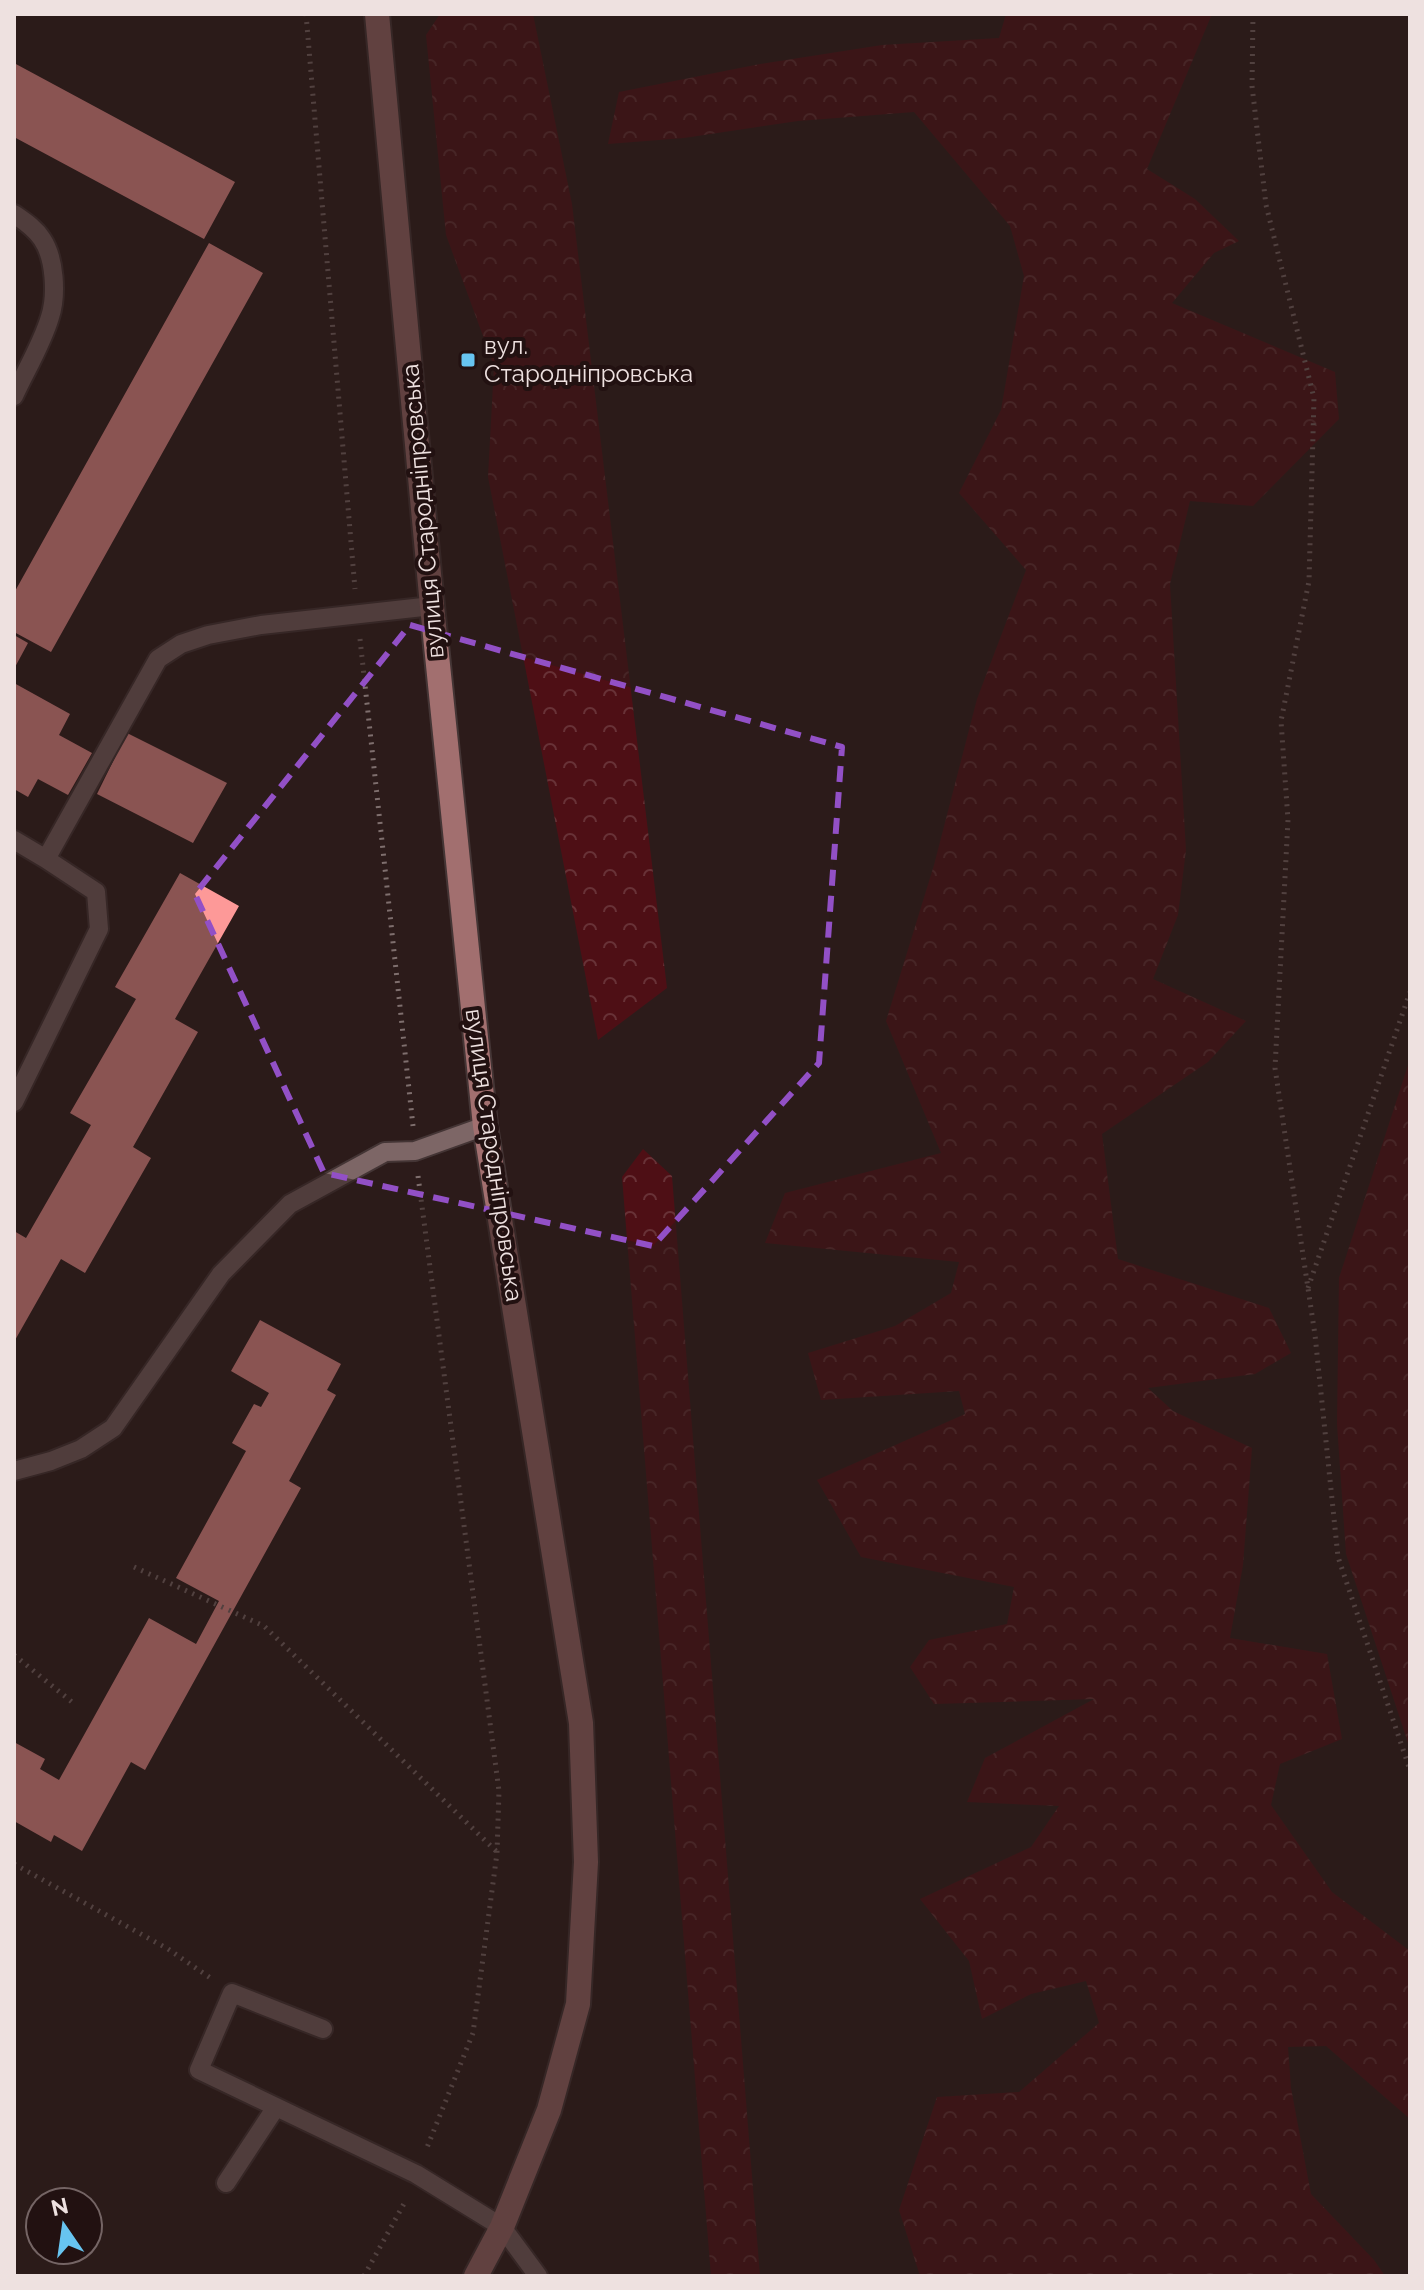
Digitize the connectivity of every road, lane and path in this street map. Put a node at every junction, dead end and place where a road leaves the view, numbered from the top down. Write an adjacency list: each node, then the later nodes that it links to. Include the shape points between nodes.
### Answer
1 (377, 14): 5 (street, вулиця Стародніпровська)
2 (1253, 14): 11 (path, via 1252,86 1266,205 1314,398 1309,581 1281,721 1288,820 1275,1068)
3 (14, 214): 4 (lane, via 43,240 53,293 45,332)
4 (14, 396)
5 (432, 606): 7 (lane, via 208,635 158,659); 10 (street, вулиця Стародніпровська)
6 (14, 840): 7 (lane)
7 (46, 859): 9 (lane, via 96,892 99,929)
8 (1410, 992): 11 (path)
9 (14, 1102)
10 (485, 1126): 12 (lane, via 415,1151 385,1152 290,1204 221,1274 113,1428 81,1449); 23 (street, вулиця Стародніпровська, via 581,1723 586,1862 578,2004 549,2110)
11 (1308, 1289): 16 (path, via 1338,1557)
12 (14, 1471)
13 (134, 1567): 17 (path, via 264,1626)
14 (14, 1655): 15 (path)
15 (72, 1702)
16 (1410, 1770)
17 (497, 1853)
18 (14, 1864): 19 (path, via 168,1949)
19 (232, 1993): 20 (lane); 21 (lane, via 199,2070)
20 (323, 2029)
21 (276, 2107): 22 (lane); 23 (lane, via 416,2174)
22 (226, 2183)
23 (502, 2227): 24 (street, вулиця Стародніпровська); 25 (lane)
24 (476, 2276)
25 (538, 2276)

